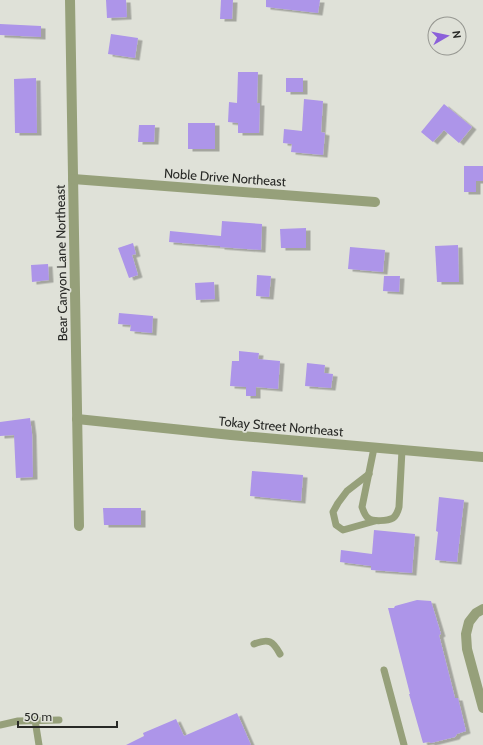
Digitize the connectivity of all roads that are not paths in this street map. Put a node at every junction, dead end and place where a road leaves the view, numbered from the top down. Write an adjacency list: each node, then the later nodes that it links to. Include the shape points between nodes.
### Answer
1 (70, 0): 2 (street, Bear Canyon Lane Northeast)
2 (73, 179): 3 (street, Noble Drive Northeast); 4 (street, Bear Canyon Lane Northeast)
3 (375, 202)
4 (77, 419): 5 (street, Tokay Street Northeast); 10 (street, Bear Canyon Lane Northeast)
5 (374, 448): 6 (street, Tokay Street Northeast); 8 (lane)
6 (402, 450): 7 (street, Tokay Street Northeast); 9 (lane, via 397,513 393,518)
7 (483, 457)
8 (368, 474): 9 (lane, via 362,507 368,519); 9 (lane, via 347,491 333,512 336,525 344,530)
9 (376, 521)
10 (79, 526)
11 (483, 609): 15 (street, via 469,622 466,634 467,649)
12 (254, 644): 13 (lane, via 270,642 276,646)
13 (280, 654)
14 (384, 670): 20 (lane)
15 (483, 708)
16 (35, 720): 17 (lane); 18 (lane); 19 (lane)
17 (59, 720)
18 (0, 725)
19 (39, 745)
20 (404, 745)

